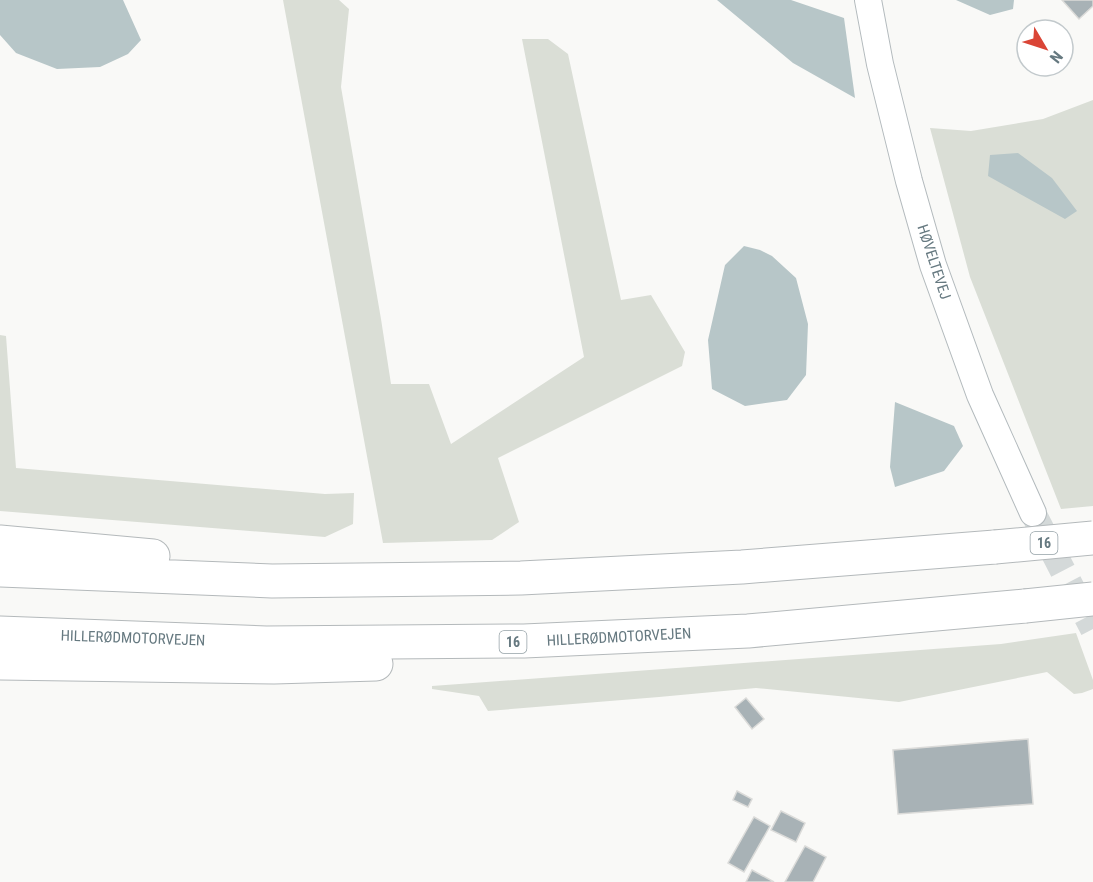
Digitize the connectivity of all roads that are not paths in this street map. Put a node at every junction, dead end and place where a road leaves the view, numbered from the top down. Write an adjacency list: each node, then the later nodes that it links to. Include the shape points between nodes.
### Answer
1 (868, 0): 2 (street, HØVELTEVEJ, via 880,64 933,265 980,395)
2 (1033, 513)
3 (1093, 538): 6 (highway, 16, bridge, via 742,567 521,578)
4 (0, 542): 6 (highway, via 183,559)
5 (0, 570): 6 (highway, 16)
6 (272, 581)
7 (1093, 599): 9 (highway, HILLERØDMOTORVEJEN / 16, bridge, via 748,631)
8 (0, 633): 9 (highway, HILLERØDMOTORVEJEN / 16, via 266,643)
9 (524, 642): 10 (highway, via 460,662 274,667)
10 (0, 663)

